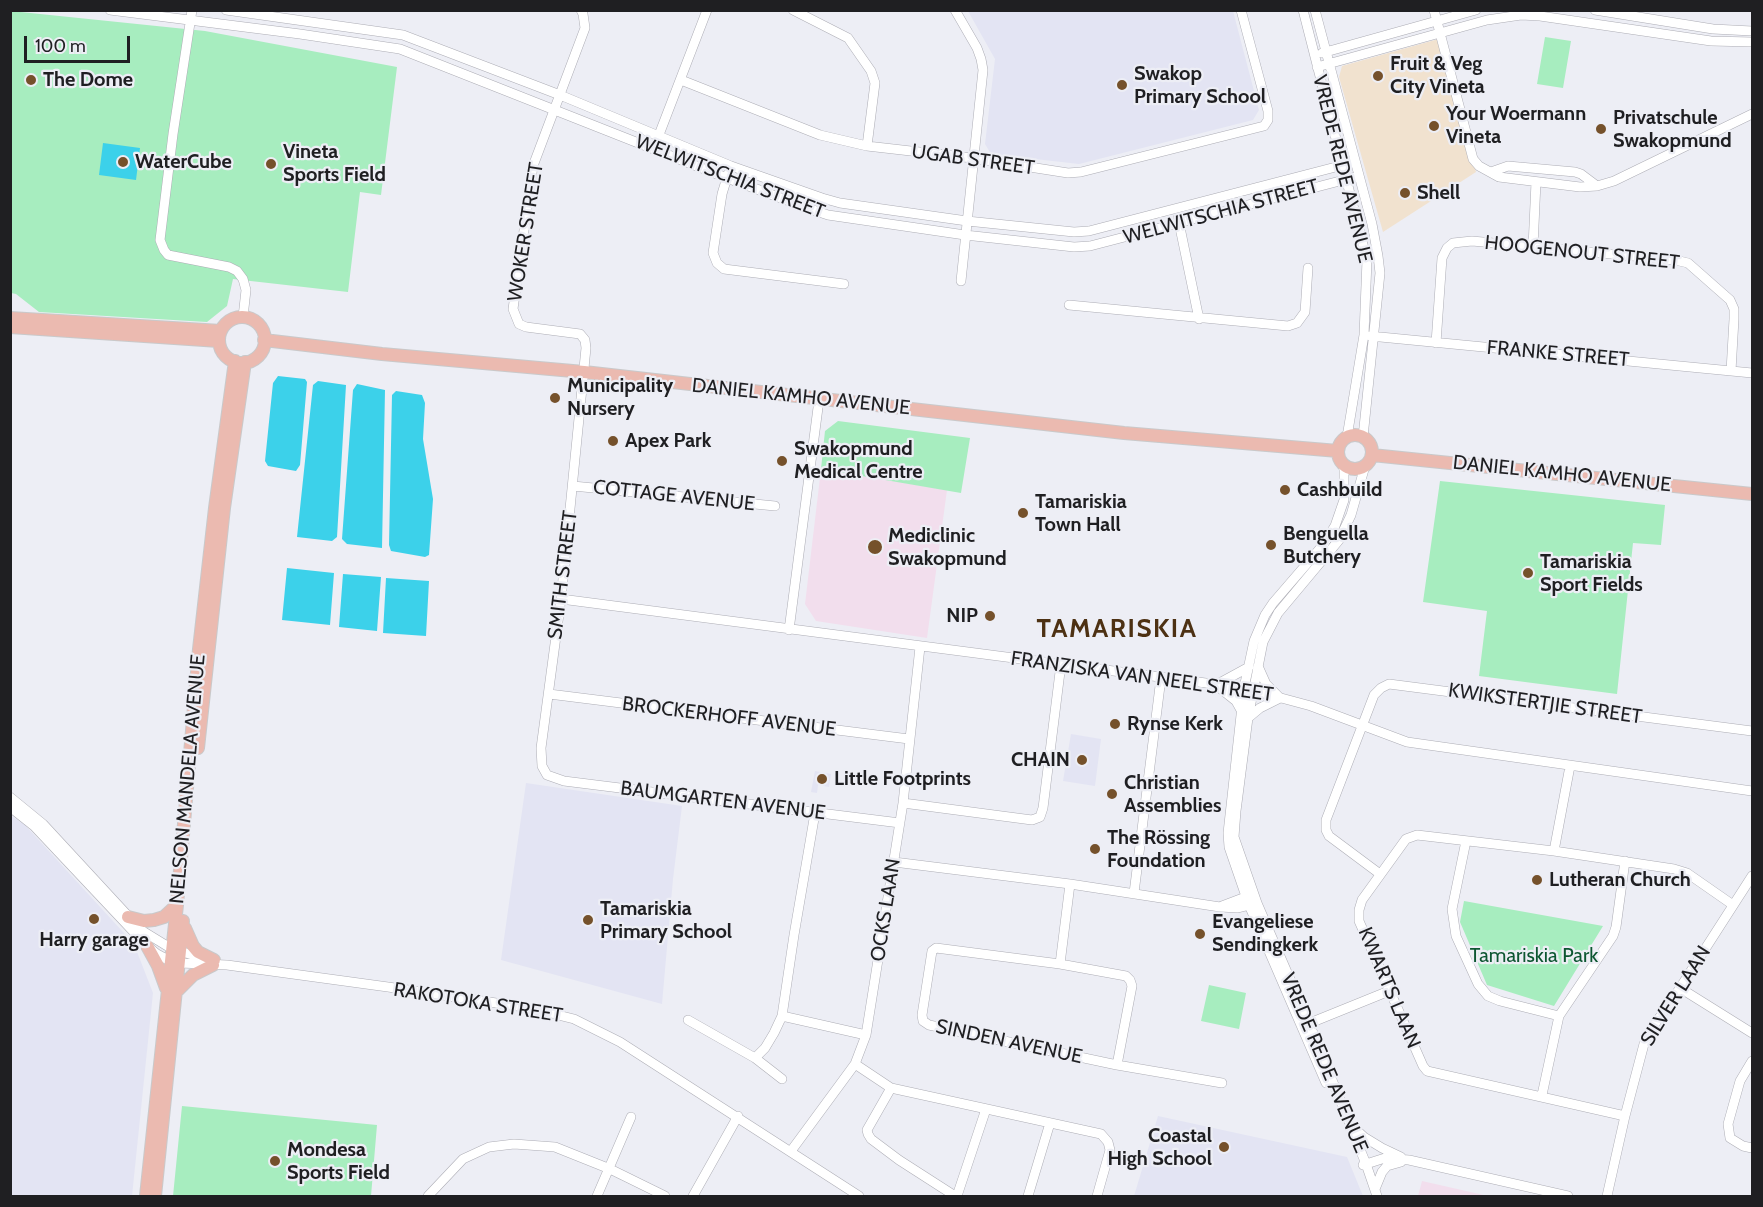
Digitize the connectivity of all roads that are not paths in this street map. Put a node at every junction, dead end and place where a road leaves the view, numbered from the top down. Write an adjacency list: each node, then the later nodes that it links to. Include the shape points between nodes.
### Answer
1 (110, 10): 14 (street, WELWITSCHIA STREET)
2 (192, 10): 14 (street)
3 (226, 10): 26 (street, WELWITSCHIA STREET, via 403,35)
4 (581, 10): 26 (street, WOKER STREET, via 585,28)
5 (707, 10): 25 (street)
6 (793, 10): 30 (street, via 851,40 871,71 875,83)
7 (955, 10): 32 (street, via 981,59)
8 (1241, 10): 32 (street, UGAB STREET, via 1268,111 1264,126 1081,172)
9 (1303, 10): 22 (street, VREDE REDE AVENUE)
10 (1315, 10): 21 (street, VREDE REDE AVENUE)
11 (1434, 10): 15 (street)
12 (1476, 10): 15 (street)
13 (1595, 10): 16 (street)
14 (189, 21): 27 (street, WELWITSCHIA STREET, via 400,49); 51 (street, via 160,240 168,255 237,271 246,290)
15 (1437, 21): 18 (street); 21 (street)
16 (1672, 23): 17 (street); 19 (street)
17 (1752, 31)
18 (1441, 33): 19 (street, via 1521,15); 23 (street); 36 (street, via 1473,159)
19 (1670, 35): 20 (street)
20 (1752, 42)
21 (1326, 52): 22 (street); 23 (street, VREDE REDE AVENUE)
22 (1314, 55): 24 (street, VREDE REDE AVENUE)
23 (1329, 64): 24 (street); 33 (street, VREDE REDE AVENUE)
24 (1317, 67): 35 (street, VREDE REDE AVENUE)
25 (681, 80): 29 (street); 30 (street, UGAB STREET, via 819,135)
26 (560, 95): 27 (street, WOKER STREET); 29 (street, WELWITSCHIA STREET)
27 (554, 109): 31 (street, WELWITSCHIA STREET); 61 (street, WOKER STREET, via 533,166 513,309 519,324 526,327 583,336)
28 (1752, 114): 41 (street)
29 (658, 136): 31 (street); 34 (street, WELWITSCHIA STREET)
30 (867, 146): 32 (street, UGAB STREET)
31 (654, 148): 38 (street, WELWITSCHIA STREET)
32 (972, 158): 43 (street)
33 (1355, 162): 35 (street, WELWITSCHIA STREET); 37 (street, VREDE REDE AVENUE)
34 (730, 166): 38 (street); 43 (street, WELWITSCHIA STREET, via 831,201)
35 (1343, 166): 39 (street, VREDE REDE AVENUE); 42 (street, WELWITSCHIA STREET)
36 (1491, 172): 40 (street, via 1499,177); 41 (street, via 1508,165 1575,172)
37 (1359, 176): 39 (street, WELWITSCHIA STREET); 56 (street, VREDE REDE AVENUE, via 1380,273)
38 (727, 178): 45 (street, WELWITSCHIA STREET, via 828,215); 49 (street, via 713,254 717,263 724,269)
39 (1347, 179): 44 (street, WELWITSCHIA STREET); 56 (street, VREDE REDE AVENUE, via 1367,260)
40 (1536, 182): 41 (street, via 1580,188); 46 (street)
41 (1597, 186)
42 (1176, 210): 43 (street, WELWITSCHIA STREET, via 1074,232); 44 (street)
43 (967, 221): 45 (street)
44 (1179, 224): 45 (street, WELWITSCHIA STREET, via 1074,247); 53 (street)
45 (965, 235): 48 (street)
46 (1533, 248): 58 (street, HOOGENOUT STREET, via 1472,241 1453,243 1447,248 1442,258); 60 (street, HOOGENOUT STREET, via 1688,263 1730,300 1734,309)
47 (1308, 268): 53 (street, via 1305,312 1297,323 1288,326)
48 (961, 281)
49 (844, 284)
50 (1069, 305): 53 (street)
51 (243, 317): 55 (main road, via 229,321); 57 (main road, via 258,324)
52 (10, 318): 55 (main road)
53 (1199, 319)
54 (10, 327): 55 (main road)
55 (220, 336): 59 (main road, via 224,354)
56 (1369, 336): 58 (street, FRANKE STREET); 64 (street, VREDE REDE AVENUE); 65 (street, VREDE REDE AVENUE)
57 (264, 340): 59 (main road, via 258,355); 61 (main road, DANIEL KAMHO AVENUE)
58 (1436, 343): 60 (street, FRANKE STREET)
59 (240, 362): 105 (main road, NELSON MANDELA AVENUE, via 201,637); 109 (main road, NELSON MANDELA AVENUE, via 195,774)
60 (1731, 371): 62 (street, FRANKE STREET)
61 (584, 372): 63 (main road, DANIEL KAMHO AVENUE); 69 (street, SMITH STREET)
62 (1752, 373)
63 (819, 400): 66 (main road, DANIEL KAMHO AVENUE, via 1124,433); 73 (street)
64 (1347, 437): 65 (main road); 66 (main road)
65 (1363, 437): 67 (main road, via 1368,442)
66 (1338, 451): 68 (main road)
67 (1369, 460): 68 (main road, DANIEL KAMHO AVENUE, via 1354,469); 70 (main road, DANIEL KAMHO AVENUE); 76 (street, VREDE REDE AVENUE, via 1345,529 1278,613)
68 (1344, 465): 76 (street, VREDE REDE AVENUE, via 1344,500 1335,526 1266,615 1254,642)
69 (573, 486): 71 (street, COTTAGE AVENUE); 72 (street, SMITH STREET)
70 (1752, 494)
71 (775, 506)
72 (561, 599): 73 (street, FRANZISKA VAN NEEL STREET); 80 (street, SMITH STREET)
73 (789, 630): 74 (street, FRANZISKA VAN NEEL STREET)
74 (920, 647): 75 (street, FRANZISKA VAN NEEL STREET); 86 (street, OCKS LAAN)
75 (1061, 664): 77 (street, FRANZISKA VAN NEEL STREET); 91 (street, via 1040,817 1032,820)
76 (1253, 666): 78 (street); 79 (street, VREDE REDE AVENUE); 81 (street)
77 (1161, 678): 78 (street, FRANZISKA VAN NEEL STREET); 103 (street)
78 (1216, 686): 79 (street, FRANZISKA VAN NEEL STREET); 82 (street, via 1236,701)
79 (1248, 689): 81 (street, FRANZISKA VAN NEEL STREET); 82 (street, VREDE REDE AVENUE); 83 (street, VREDE REDE AVENUE)
80 (549, 694): 86 (street, BROCKERHOFF AVENUE); 88 (street, SMITH STREET, via 541,748)
81 (1280, 698): 83 (street); 84 (street, FRANZISKA VAN NEEL STREET, via 1311,705)
82 (1241, 710): 101 (street, VREDE REDE AVENUE, via 1228,833)
83 (1248, 718): 104 (street, VREDE REDE AVENUE, via 1234,837)
84 (1361, 726): 85 (street, KWIKSTERTJIE STREET, via 1374,695 1392,684); 87 (street, FRANZISKA VAN NEEL STREET, via 1407,742); 99 (street, KWIKSTERTJIE STREET, via 1326,820 1326,830)
85 (1752, 731)
86 (909, 740): 91 (street, OCKS LAAN)
87 (1570, 765): 89 (street, FRANZISKA VAN NEEL STREET); 96 (street)
88 (547, 775): 93 (street, BAUMGARTEN AVENUE, via 564,781)
89 (1752, 791)
90 (10, 797): 108 (street, RAKOTOKA STREET, via 43,824)
91 (903, 803): 94 (street, OCKS LAAN)
92 (10, 807): 110 (street, RAKOTOKA STREET, via 34,826)
93 (815, 813): 94 (street, BAUMGARTEN AVENUE); 117 (street)
94 (900, 823): 98 (street, OCKS LAAN)
95 (1466, 841): 96 (street, KWARTS LAAN); 99 (street, KWARTS LAAN, via 1411,837); 118 (street, via 1452,909 1456,936 1478,984 1488,996 1500,1001)
96 (1554, 851): 97 (street, KWARTS LAAN)
97 (1625, 861): 107 (street, KWARTS LAAN, via 1687,873); 118 (street, via 1613,936)
98 (894, 862): 102 (street); 122 (street, OCKS LAAN)
99 (1380, 874): 115 (street, KWARTS LAAN, via 1362,900 1359,921)
100 (1752, 876): 107 (street, SILVER LAAN)
101 (1240, 878): 104 (street, VREDE REDE AVENUE); 106 (street, via 1236,893)
102 (1070, 884): 103 (street); 113 (street)
103 (1134, 893): 106 (street)
104 (1252, 900): 106 (street, via 1238,908); 120 (street, VREDE REDE AVENUE)
105 (177, 905): 108 (main road, via 154,921); 111 (main road, NELSON MANDELA AVENUE)
106 (1224, 905)
107 (1733, 905): 114 (street, SILVER LAAN)
108 (128, 917): 111 (street, RAKOTOKA STREET)
109 (183, 924): 111 (main road, NELSON MANDELA AVENUE); 112 (main road, via 193,946)
110 (147, 946): 111 (street, RAKOTOKA STREET, via 157,954); 116 (main road)
111 (176, 956): 112 (street, RAKOTOKA STREET); 116 (main road, NELSON MANDELA AVENUE)
112 (213, 963): 116 (main road); 132 (street, RAKOTOKA STREET, via 564,1016 620,1042)
113 (1060, 964): 126 (street, SINDEN AVENUE, via 1126,976 1130,980); 126 (street, SINDEN AVENUE, via 936,948 932,951 923,1021)
114 (1680, 988): 121 (street); 133 (street, SILVER LAAN, via 1644,1044)
115 (1389, 991): 120 (street); 130 (street, KWARTS LAAN, via 1427,1071)
116 (173, 994): 143 (main road, NELSON MANDELA AVENUE); 144 (main road, NELSON MANDELA AVENUE)
117 (782, 1016): 122 (street); 123 (street, via 765,1048)
118 (1559, 1016): 130 (street)
119 (688, 1020): 123 (street)
120 (1306, 1025): 136 (street, VREDE REDE AVENUE); 140 (street, VREDE REDE AVENUE)
121 (1752, 1033)
122 (866, 1035): 125 (street, OCKS LAAN)
123 (755, 1058): 127 (street)
124 (1752, 1061): 137 (street, via 1740,1081 1728,1124 1730,1138)
125 (855, 1064): 129 (street); 138 (street, OCKS LAAN)
126 (1117, 1065): 128 (street, SINDEN AVENUE)
127 (782, 1079)
128 (1222, 1083)
129 (891, 1088): 131 (street); 150 (street, via 868,1134 899,1160)
130 (1542, 1095): 133 (street, KWARTS LAAN)
131 (986, 1109): 135 (street); 150 (street)
132 (738, 1116): 138 (street, RAKOTOKA STREET); 148 (street)
133 (1625, 1116): 154 (street, SILVER LAAN)
134 (632, 1117): 141 (street)
135 (1050, 1123): 151 (street); 152 (street, via 1101,1134 1108,1142 1110,1150)
136 (1350, 1125): 139 (street, via 1382,1149); 140 (street, VREDE REDE AVENUE)
137 (1752, 1148)
138 (791, 1151): 149 (street, RAKOTOKA STREET)
139 (1410, 1160): 140 (street, via 1384,1158); 142 (street, via 1387,1167); 153 (street)
140 (1363, 1165): 142 (street, VREDE REDE AVENUE)
141 (610, 1169): 145 (street, via 555,1147 489,1147 463,1159); 146 (street); 147 (street)
142 (1374, 1194)
143 (146, 1197)
144 (155, 1197)
145 (428, 1197)
146 (597, 1197)
147 (664, 1197)
148 (693, 1197)
149 (859, 1197)
150 (956, 1197)
151 (1028, 1197)
152 (1097, 1197)
153 (1568, 1197)
154 (1607, 1197)

